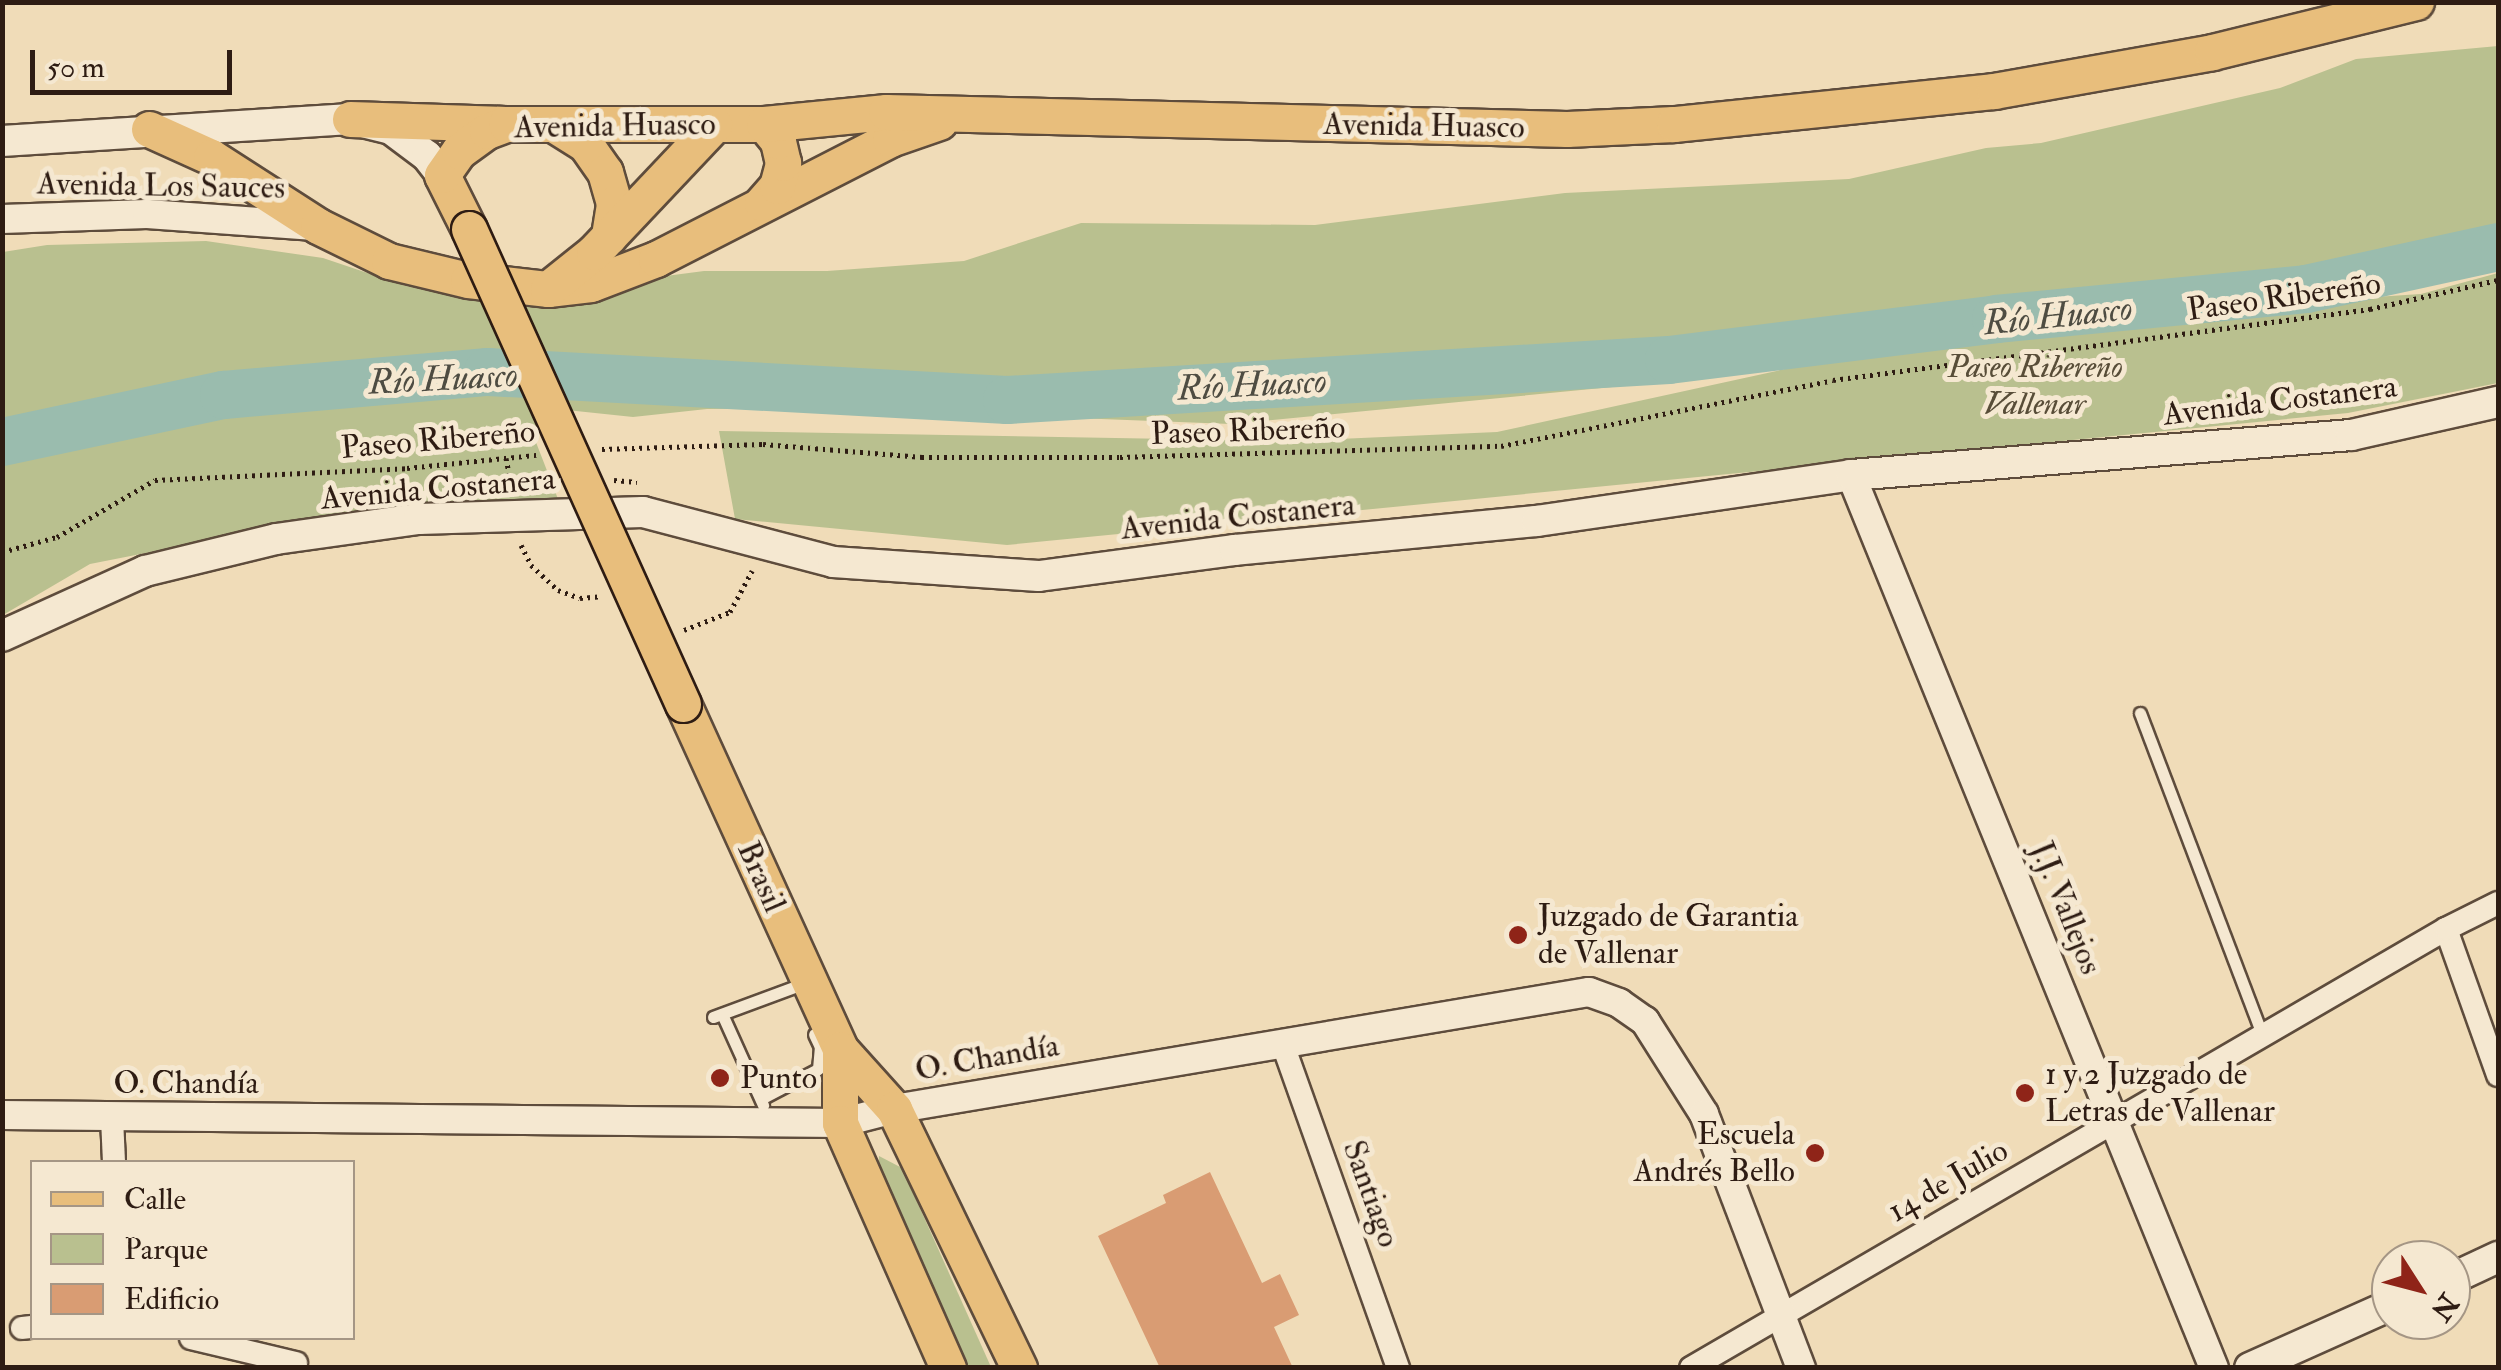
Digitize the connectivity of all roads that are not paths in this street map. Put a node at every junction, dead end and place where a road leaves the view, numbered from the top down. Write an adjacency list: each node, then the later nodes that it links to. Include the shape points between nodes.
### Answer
1 (2416, 2): 2 (main road, Avenida Huasco, via 2100,73 1764,117 1567,129)
2 (961, 116): 6 (main road, Avenida Huasco, via 864,112); 11 (main road, via 890,139)
3 (350, 119): 4 (main road); 8 (main road); 10 (main road, via 391,129)
4 (506, 124): 5 (main road, Avenida Huasco); 10 (main road, Avenida Huasco, via 459,151)
5 (553, 124): 7 (main road, Avenida Huasco); 14 (main road, via 586,145 606,172 614,204)
6 (764, 124): 7 (main road, Avenida Huasco); 11 (main road, via 778,140 783,163 777,186)
7 (714, 125): 14 (main road)
8 (149, 129): 9 (main road); 13 (main road, via 225,165)
9 (2, 141)
10 (442, 175): 22 (main road, Brasil, bridge, via 683,704)
11 (761, 204): 15 (main road, via 656,259 591,284)
12 (2, 220): 13 (street, Avenida Los Sauces, via 147,214)
13 (318, 226): 15 (main road, via 428,272)
14 (609, 237): 15 (main road)
15 (548, 289)
16 (2498, 402): 17 (main road, Avenida Costanera, via 2350,435)
17 (1851, 476): 18 (main road, Avenida Costanera, via 1538,521 1039,576 832,562 642,512 419,519 276,540 145,570); 32 (street, J.J. Vallejos)
18 (2, 636)
19 (2140, 713): 24 (lane)
20 (2498, 903): 21 (street, 14 de Julio)
21 (2446, 929): 24 (street, 14 de Julio); 27 (street)
22 (801, 990): 26 (main road, Brasil); 29 (lane, via 717,1015)
23 (807, 1017): 29 (lane, via 820,1047 818,1069)
24 (2262, 1036): 32 (street, 14 de Julio)
25 (1282, 1042): 28 (street, O. Chandía); 38 (street, O. Chandía, via 1588,992 1620,1003 1645,1021 1704,1114); 43 (street, Santiago)
26 (840, 1049): 28 (main road, Brasil); 33 (main road, Brasil)
27 (2498, 1075)
28 (894, 1109): 33 (street, O. Chandía); 42 (main road, Brasil)
29 (766, 1111): 31 (street, O. Chandía); 33 (street, O. Chandía)
30 (2, 1115): 31 (street, O. Chandía)
31 (112, 1118): 34 (street)
32 (2115, 1122): 38 (street, 14 de Julio); 46 (street, J.J. Vallejos)
33 (840, 1123): 41 (main road, Brasil)
34 (114, 1160)
35 (2498, 1258): 36 (main road)
36 (2471, 1269)
37 (2371, 1314): 47 (main road)
38 (1780, 1316): 44 (street, 14 de Julio); 45 (street, O. Chandía)
39 (199, 1340): 40 (street)
40 (296, 1363)
41 (948, 1368)
42 (1019, 1368)
43 (1398, 1368)
44 (1690, 1368)
45 (1801, 1368)
46 (2214, 1368)
47 (2250, 1368)

